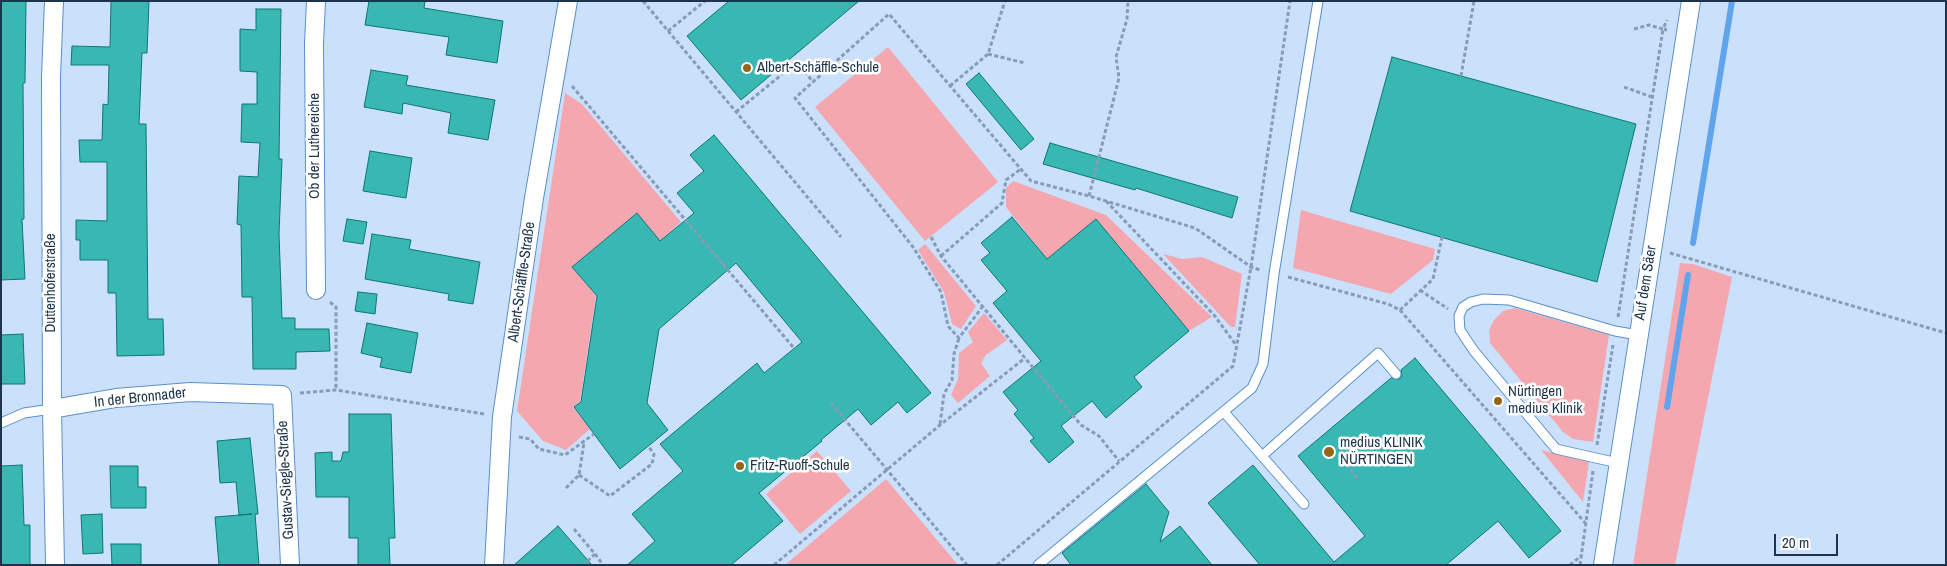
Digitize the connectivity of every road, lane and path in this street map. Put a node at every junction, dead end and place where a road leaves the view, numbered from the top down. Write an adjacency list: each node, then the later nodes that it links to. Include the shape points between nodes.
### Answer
1 (54, 1): 53 (street, Duttenhoferstraße, via 51,77)
2 (316, 1): 36 (street, Ob der Luthereiche)
3 (568, 1): 19 (street, Albert-Schäffle-Straße)
4 (643, 1): 14 (path)
5 (705, 1): 14 (path)
6 (1005, 1): 16 (path)
7 (1128, 1): 27 (path, via 1127,20 1116,57 1119,78)
8 (1290, 1): 34 (path)
9 (1318, 1): 35 (lane)
10 (1474, 1): 18 (path)
11 (1690, 1): 15 (street, Auf dem Säer)
12 (1634, 29): 13 (path, via 1649,25)
13 (1663, 29): 15 (path); 23 (path)
14 (668, 31): 25 (path)
15 (1685, 35): 24 (street, Auf dem Säer)
16 (988, 54): 17 (path); 21 (path)
17 (1025, 63)
18 (1461, 76)
19 (554, 80): 46 (path, via 574,87); 78 (street, Albert-Schäffle-Straße, via 502,417)
20 (813, 82): 21 (path, via 889,14); 25 (path, via 797,62); 44 (path, via 795,98 913,247 941,292 948,326)
21 (950, 86): 26 (path)
22 (1624, 87): 23 (path)
23 (1651, 97): 24 (path); 41 (path)
24 (1673, 105): 32 (street, Auf dem Säer)
25 (736, 112): 29 (path)
26 (1021, 169): 27 (path, via 1032,181); 33 (path, via 1006,180 1002,203)
27 (1089, 196): 28 (path)
28 (1106, 201): 34 (path, via 1194,228); 45 (path, via 1214,315)
29 (842, 237)
30 (931, 237): 33 (path)
31 (1442, 237): 37 (path, via 1433,279)
32 (1652, 248): 42 (path); 43 (street, Auf dem Säer)
33 (941, 256): 38 (path)
34 (1251, 267): 35 (path); 45 (path)
35 (1274, 274): 39 (path); 55 (lane, via 1263,364 1252,388)
36 (316, 290): 49 (path, via 336,307)
37 (1420, 290): 39 (path); 40 (path)
38 (983, 306): 44 (path); 47 (path)
39 (1400, 310): 72 (path)
40 (1459, 316): 41 (lane, via 1464,306 1471,302 1509,300); 64 (lane, via 1460,330 1474,351 1556,448)
41 (1615, 331): 43 (lane); 64 (path)
42 (1946, 333)
43 (1638, 335): 66 (street, Auf dem Säer)
44 (958, 338): 57 (path, via 952,380 944,394)
45 (1236, 346): 65 (path, via 1233,366)
46 (793, 347)
47 (1025, 358): 57 (path); 65 (path, via 1081,425 1098,436)
48 (1396, 374): 63 (lane, via 1378,353)
49 (336, 390): 50 (path); 54 (path)
50 (313, 392)
51 (282, 395): 53 (street, In der Bronnader, via 190,392 116,398); 77 (street, Gustav-Siegle-Straße)
52 (831, 403): 67 (path)
53 (52, 409): 56 (lane, In der Bronnader, via 24,413); 76 (street, Duttenhoferstraße)
54 (470, 412)
55 (1224, 412): 63 (lane); 84 (lane)
56 (1, 423)
57 (940, 425): 67 (path)
58 (594, 434): 61 (path)
59 (1362, 438): 69 (path, via 1348,450 1346,465)
60 (530, 439): 61 (path, via 539,449 565,455)
61 (584, 443): 68 (path)
62 (648, 446): 68 (path, via 654,454 652,464 610,496)
63 (1262, 456): 71 (lane)
64 (1595, 458): 66 (lane); 72 (path)
65 (1119, 462): 83 (path)
66 (1618, 463): 87 (street, Auf dem Säer)
67 (887, 470): 81 (path); 82 (path)
68 (579, 475): 70 (path)
69 (1357, 478)
70 (566, 488)
71 (1304, 504)
72 (1587, 525): 75 (path)
73 (574, 529): 74 (path)
74 (595, 554): 79 (path); 80 (path)
75 (1582, 555): 85 (path); 86 (path)
76 (55, 565)
77 (290, 565)
78 (494, 565)
79 (583, 565)
80 (603, 565)
81 (774, 565)
82 (967, 565)
83 (997, 565)
84 (1038, 565)
85 (1570, 565)
86 (1580, 565)
87 (1603, 565)

